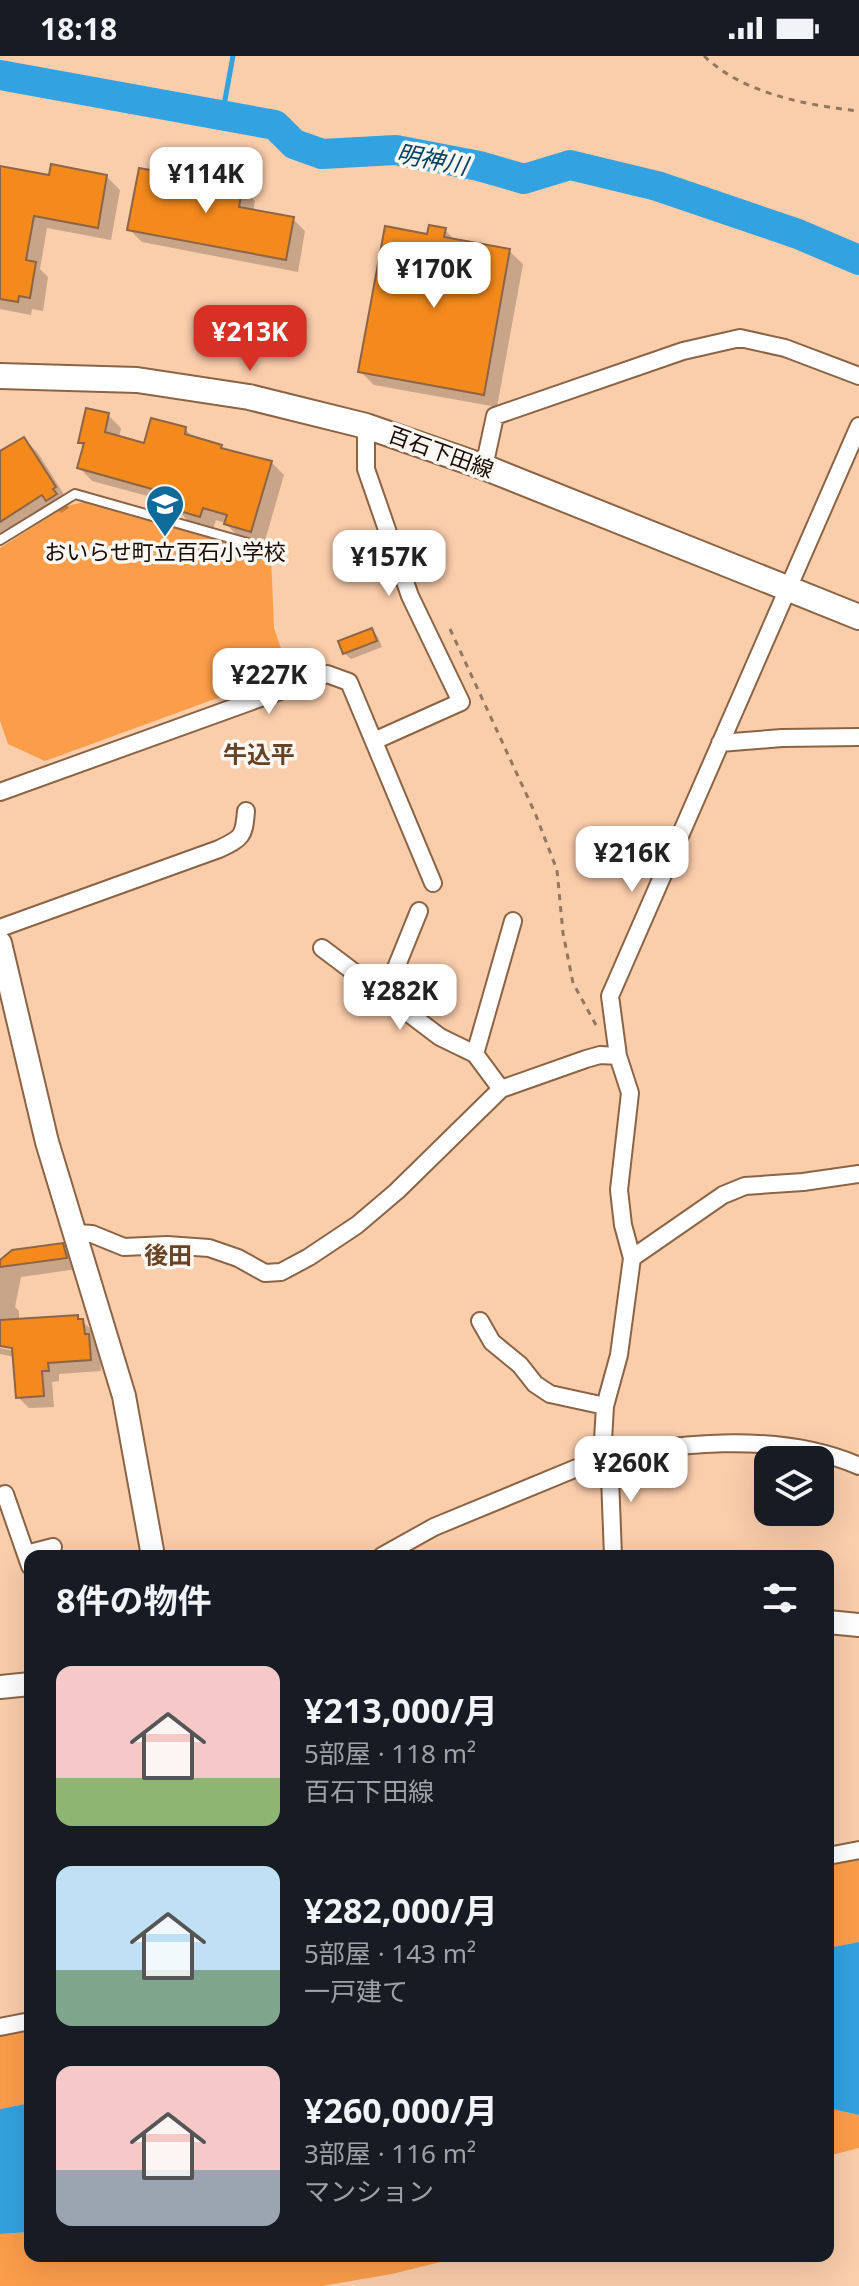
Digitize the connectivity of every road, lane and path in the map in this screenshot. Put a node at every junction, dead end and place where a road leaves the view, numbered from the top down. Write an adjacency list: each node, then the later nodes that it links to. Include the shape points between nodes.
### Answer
1 (704, 56): 2 (path, via 719,71 807,105)
2 (859, 111)
3 (0, 376): 5 (main road, 百石下田線, via 137,380 249,397)
4 (859, 376): 7 (street, via 785,348 740,338 683,351 495,416)
5 (366, 426): 7 (main road, 百石下田線); 14 (street, via 366,469 410,596 461,702)
6 (859, 426): 10 (street)
7 (484, 467): 10 (main road, 百石下田線)
8 (0, 540): 9 (lane, via 75,494)
9 (258, 546)
10 (787, 589): 11 (main road, 百石下田線); 15 (street)
11 (859, 617)
12 (450, 629): 26 (path, via 557,870 573,983 599,1030)
13 (859, 737): 15 (street)
14 (374, 741): 16 (street, via 349,682 327,674); 18 (street)
15 (720, 743): 27 (street, via 610,996)
16 (0, 792)
17 (246, 811): 21 (street, via 239,839 219,849)
18 (433, 883)
19 (419, 911): 24 (street)
20 (513, 921): 25 (street)
21 (0, 928)
22 (0, 943): 30 (street, via 44,1128)
23 (322, 948): 24 (street)
24 (385, 995): 25 (street, via 440,1037)
25 (475, 1054): 28 (street)
26 (600, 1055): 27 (street); 28 (street)
27 (618, 1056): 31 (street, via 630,1093 619,1190)
28 (501, 1089): 30 (street, via 357,1225 281,1272 265,1273 209,1248 124,1247)
29 (859, 1174): 31 (street, via 745,1186 723,1195)
30 (76, 1233): 40 (street, via 124,1396)
31 (632, 1258): 33 (street, via 619,1355)
32 (480, 1321): 33 (street, via 492,1342 542,1389)
33 (605, 1406): 34 (street)
34 (605, 1459): 35 (street, via 714,1442 806,1449); 41 (street, via 434,1527); 42 (street)
35 (859, 1466)
36 (5, 1494): 38 (street)
37 (53, 1547): 39 (street)
38 (25, 1550)
39 (47, 1550)
40 (152, 1550)
41 (393, 1550)
42 (613, 1550)
43 (834, 1623): 44 (street)
44 (859, 1625)
45 (24, 1685): 46 (street)
46 (0, 1687)
47 (859, 1850): 48 (street)
48 (834, 1855)
49 (24, 2022): 50 (street)
50 (0, 2027)

